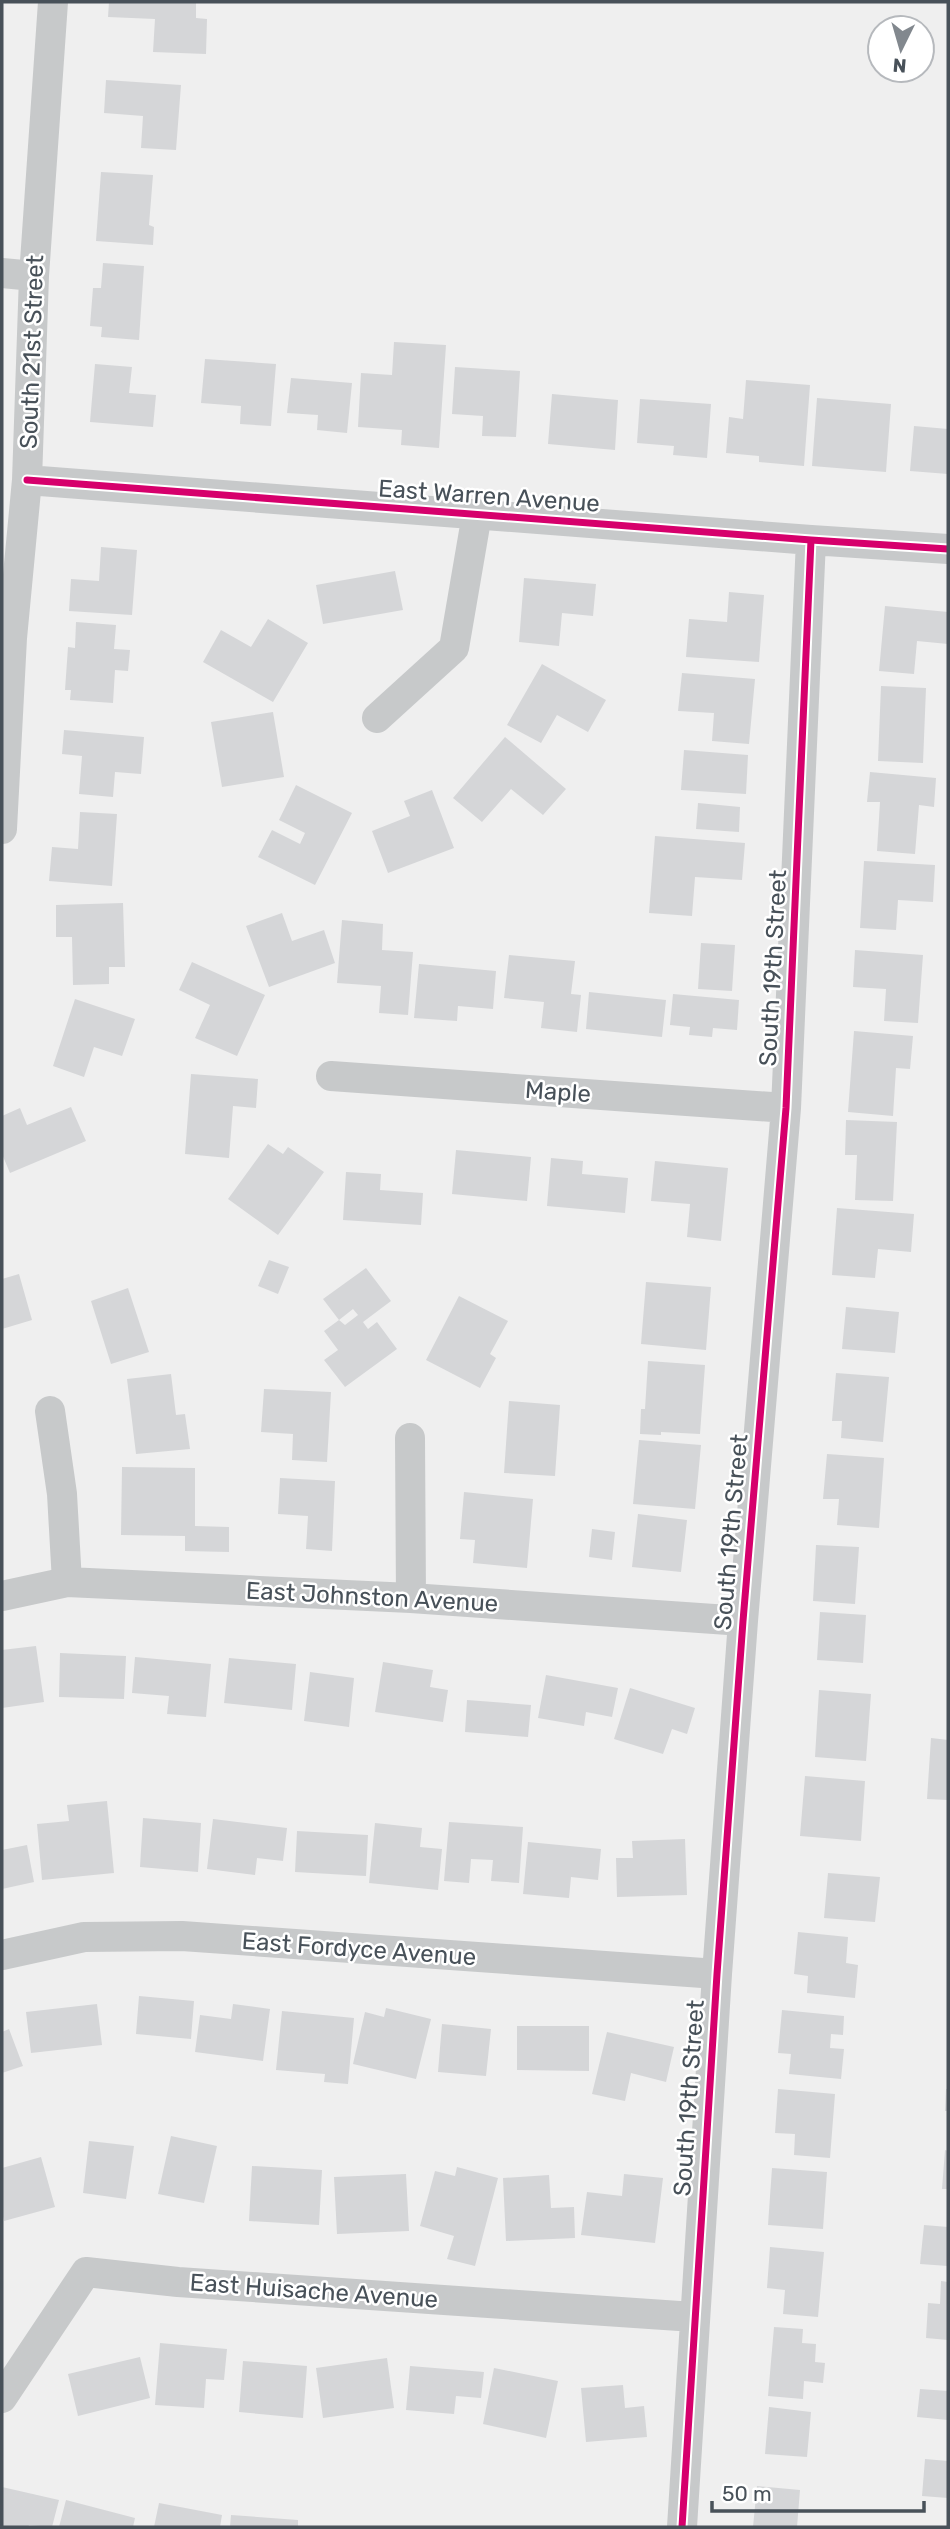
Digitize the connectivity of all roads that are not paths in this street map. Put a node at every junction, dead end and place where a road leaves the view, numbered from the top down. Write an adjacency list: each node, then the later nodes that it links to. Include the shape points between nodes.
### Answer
1 (53, 2): 3 (street, South 21st Street)
2 (2, 273): 3 (street)
3 (34, 276): 4 (street, South 21st Street)
4 (27, 480): 5 (street, East Warren Avenue); 8 (street, South 21st Street)
5 (477, 514): 6 (street, East Warren Avenue); 9 (street, via 454,648)
6 (811, 540): 7 (street, East Warren Avenue); 12 (street, South 19th Street)
7 (948, 549)
8 (7, 638): 10 (street, South 21st Street)
9 (377, 718)
10 (2, 829)
11 (331, 1076): 12 (street, Maple)
12 (786, 1108): 18 (street, South 19th Street)
13 (50, 1411): 15 (street, via 62,1494)
14 (410, 1438): 17 (street)
15 (67, 1582): 16 (street, East Johnston Avenue); 17 (street, East Johnston Avenue)
16 (2, 1596)
17 (411, 1598): 18 (street, East Johnston Avenue)
18 (743, 1621): 20 (street, South 19th Street)
19 (2, 1955): 20 (street, East Fordyce Avenue, via 84,1937 182,1936)
20 (717, 1974): 21 (street, South 19th Street)
21 (694, 2317): 22 (street, East Huisache Avenue, via 86,2272); 23 (street, South 19th Street)
22 (2, 2398)
23 (682, 2527)

